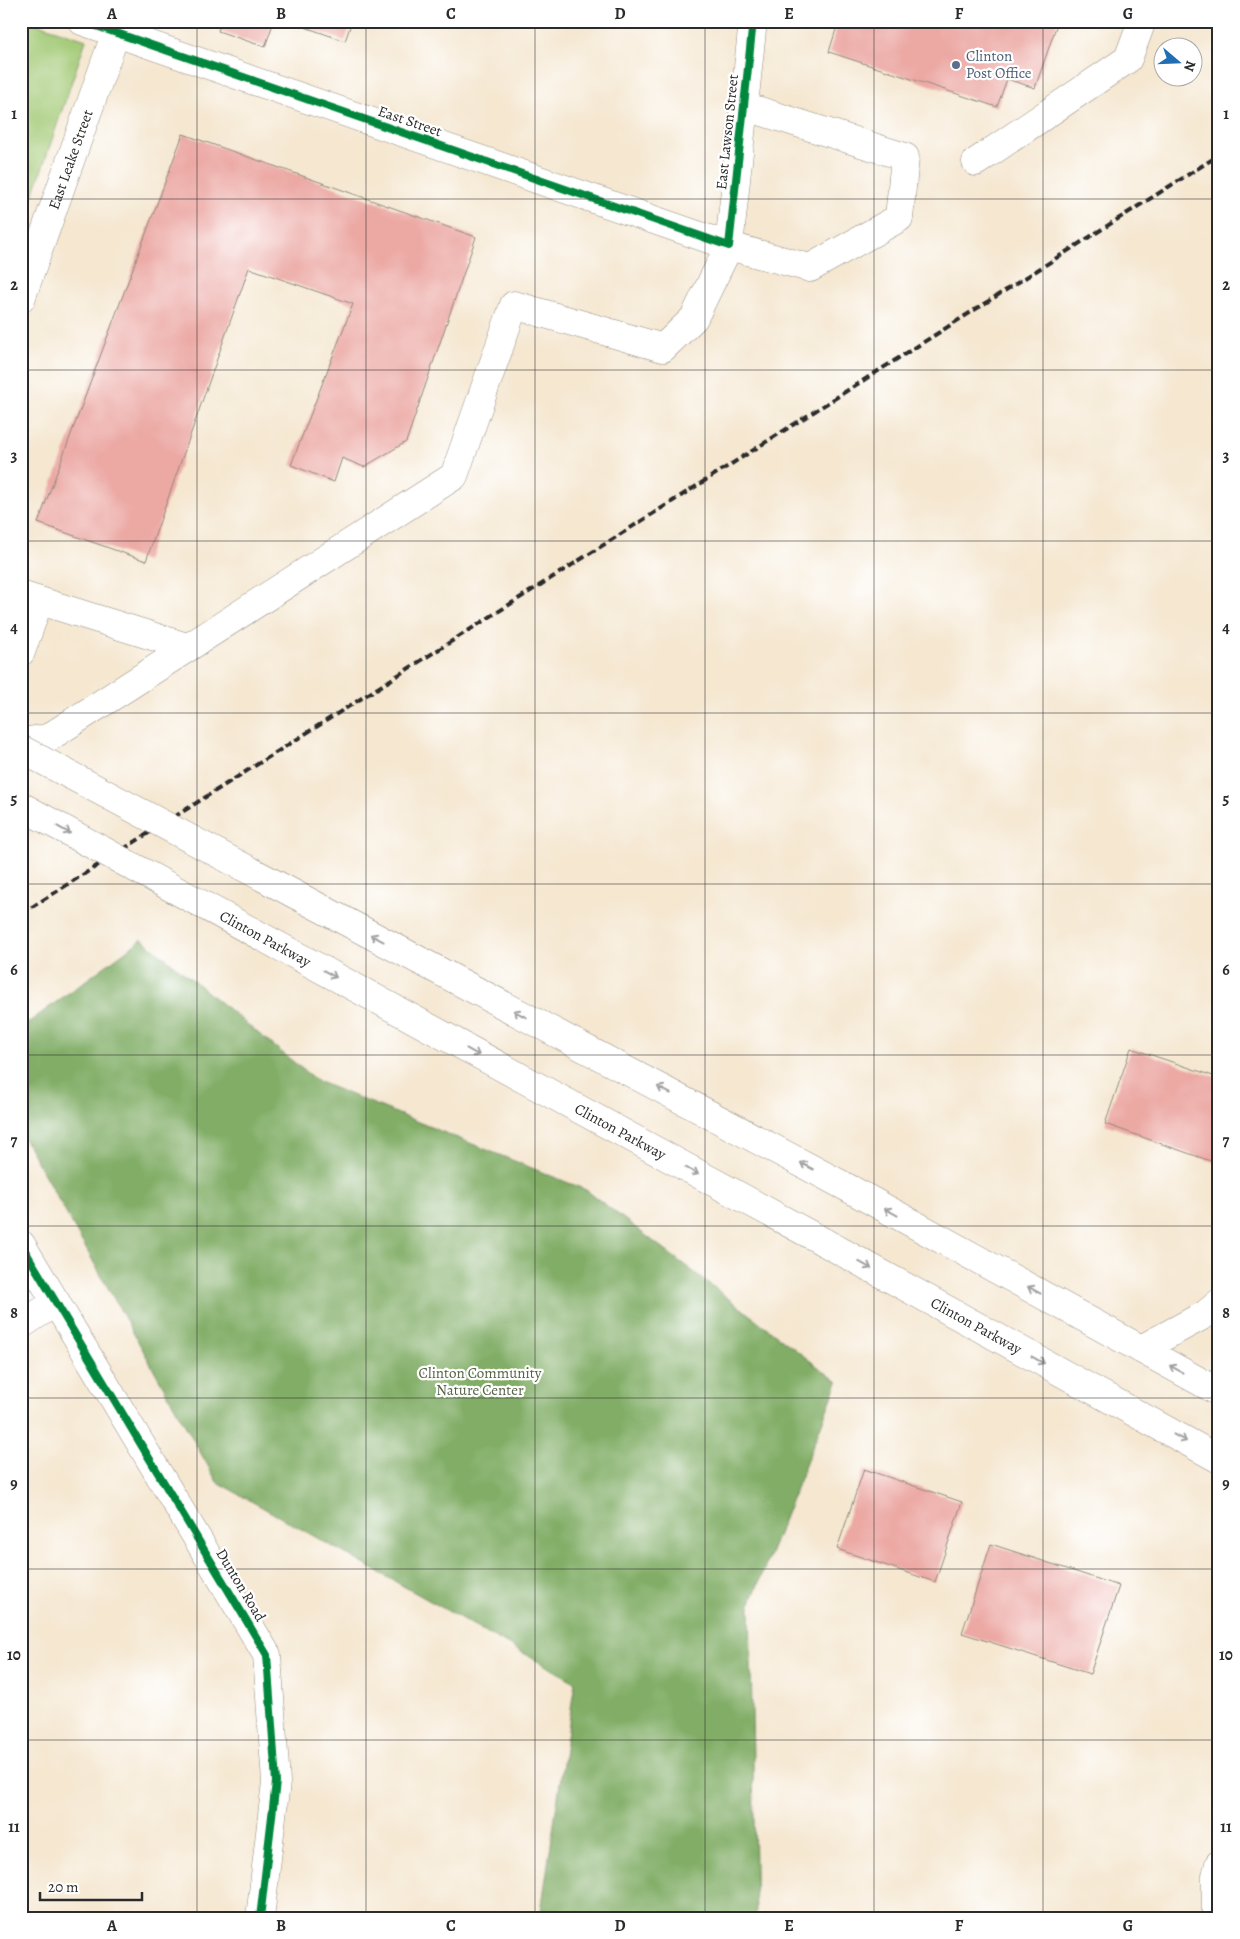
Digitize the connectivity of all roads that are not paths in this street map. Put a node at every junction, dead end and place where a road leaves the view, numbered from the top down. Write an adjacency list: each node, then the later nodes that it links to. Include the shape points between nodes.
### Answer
1 (82, 21): 4 (main road, East Street)
2 (753, 21): 5 (main road, East Lawson Street)
3 (1142, 21): 6 (main road, via 1128,59)
4 (118, 27): 7 (main road, East Street); 8 (main road, East Leake Street)
5 (744, 106): 7 (main road, East Lawson Street); 7 (main road, East Street, via 905,157 899,218 810,268)
6 (976, 162)
7 (728, 246): 10 (main road, East Lawson Street, via 694,318 663,348 514,305 454,476)
8 (21, 299)
9 (30, 598): 10 (main road); 11 (main road)
10 (187, 647): 12 (main road, via 48,738)
11 (21, 652)
12 (21, 742)
13 (21, 749): 19 (main road, one-way to 13, bridge, via 850,1189)
14 (21, 806): 21 (main road, Clinton Parkway, one-way to 21, bridge)
15 (21, 1244): 16 (main road)
16 (56, 1302): 18 (main road); 23 (main road, Dunton Road, via 267,1655 276,1782)
17 (1219, 1303): 19 (main road, via 1206,1314)
18 (21, 1324)
19 (1141, 1349): 20 (main road, one-way to 19)
20 (1219, 1392)
21 (1219, 1460)
22 (1219, 1864): 24 (main road)
23 (260, 1918)
24 (1216, 1918)

